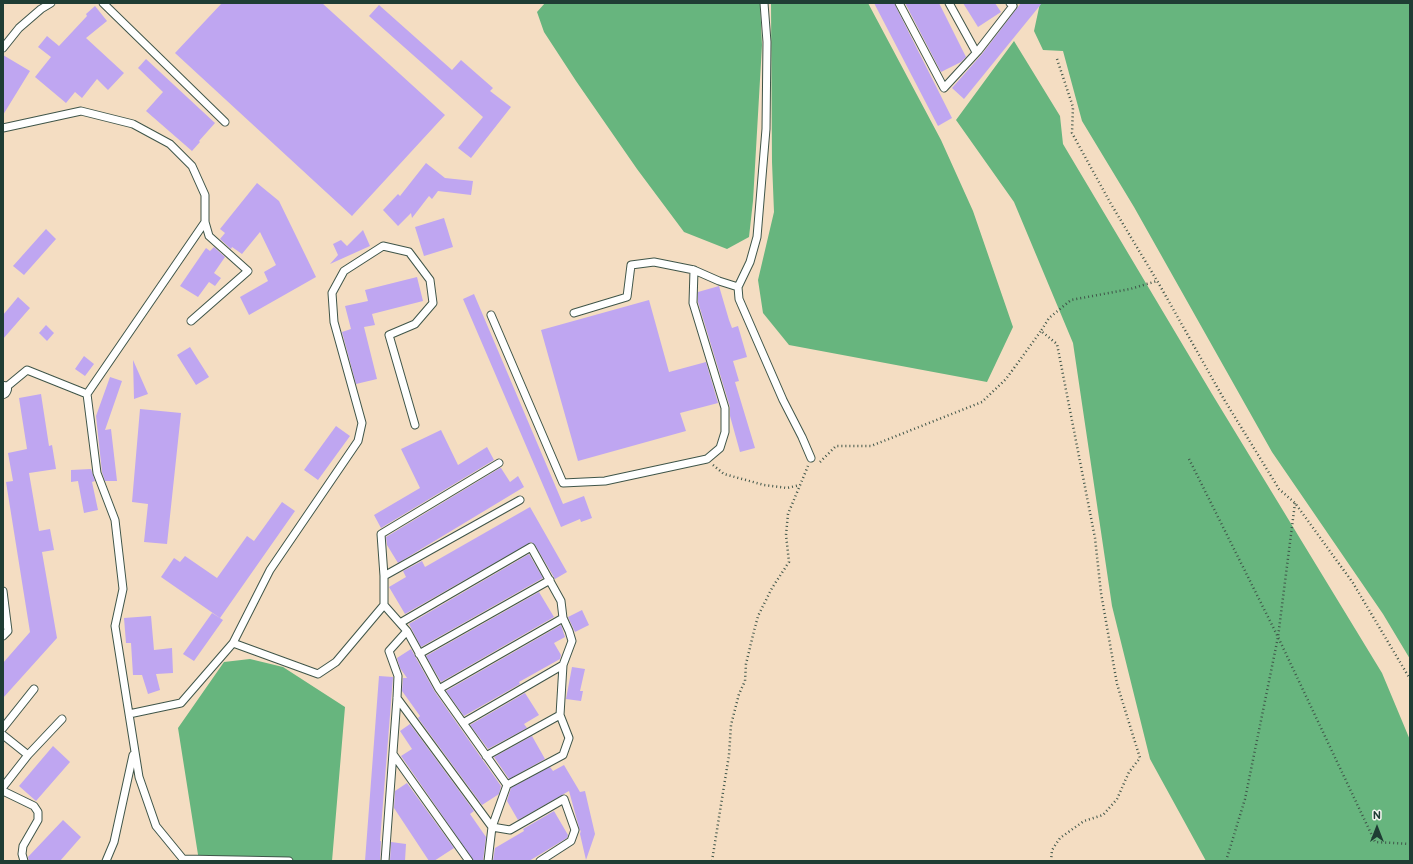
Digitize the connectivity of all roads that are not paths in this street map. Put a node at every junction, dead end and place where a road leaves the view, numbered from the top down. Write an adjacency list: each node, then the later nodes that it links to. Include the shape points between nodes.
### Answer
1 (51, 3): 7 (lane, via 19,28)
2 (103, 3): 9 (lane)
3 (764, 3): 13 (lane, via 767,42 766,129 757,237 750,262)
4 (899, 3): 8 (lane, via 944,88)
5 (949, 3): 8 (lane)
6 (1010, 3): 8 (lane, via 1012,6)
7 (3, 48)
8 (976, 52)
9 (225, 122)
10 (3, 128): 11 (lane, via 81,111 133,124 170,144 192,166 205,195)
11 (205, 222): 16 (lane, via 209,236 248,271); 18 (lane)
12 (694, 270): 13 (lane); 14 (lane, via 654,262 631,265 627,298); 15 (lane, via 693,303 725,408 720,448 707,459 605,481 563,483)
13 (738, 286): 20 (lane, via 738,299)
14 (574, 313)
15 (491, 315)
16 (191, 321)
17 (4, 390): 18 (lane, via 27,370)
18 (87, 394): 37 (lane, via 97,473 115,520 123,589 115,626)
19 (415, 425): 31 (lane, via 389,335 415,324 433,303 430,280 409,252 383,246 344,271 332,293 334,322 362,423 358,441 270,570)
20 (810, 458)
21 (499, 463): 23 (lane, via 381,534)
22 (520, 500): 23 (lane)
23 (384, 576): 26 (lane)
24 (550, 580): 27 (lane, via 562,601); 28 (lane, via 532,547); 32 (lane)
25 (3, 591): 30 (lane, via 8,630)
26 (384, 605): 28 (lane); 31 (lane, via 336,662 318,674)
27 (563, 618): 33 (lane, via 572,641); 35 (lane)
28 (400, 623): 29 (lane)
29 (407, 631): 32 (lane); 36 (lane, via 389,651 398,676)
30 (3, 636)
31 (233, 643): 37 (lane, via 181,703)
32 (419, 654): 35 (lane)
33 (563, 665): 38 (lane); 40 (lane)
34 (34, 689): 41 (lane)
35 (439, 689): 40 (lane)
36 (397, 698): 44 (lane); 50 (lane)
37 (129, 714): 43 (lane)
38 (560, 715): 46 (lane); 47 (lane, via 569,738 563,755)
39 (62, 719): 45 (lane)
40 (463, 723): 46 (lane)
41 (3, 728)
42 (3, 735): 45 (lane)
43 (134, 749): 52 (lane, via 114,842); 53 (lane, via 138,777 156,826 183,859)
44 (393, 754): 54 (lane); 55 (lane)
45 (28, 755): 48 (lane)
46 (486, 756): 47 (lane)
47 (507, 785): 50 (lane)
48 (3, 787)
49 (3, 791): 51 (lane, via 34,806 38,812 38,820 23,846)
50 (492, 827): 56 (lane); 57 (lane, via 510,830 564,799 575,830 571,841)
51 (24, 861)
52 (106, 861)
53 (289, 861)
54 (385, 861)
55 (469, 861)
56 (488, 861)
57 (540, 861)

